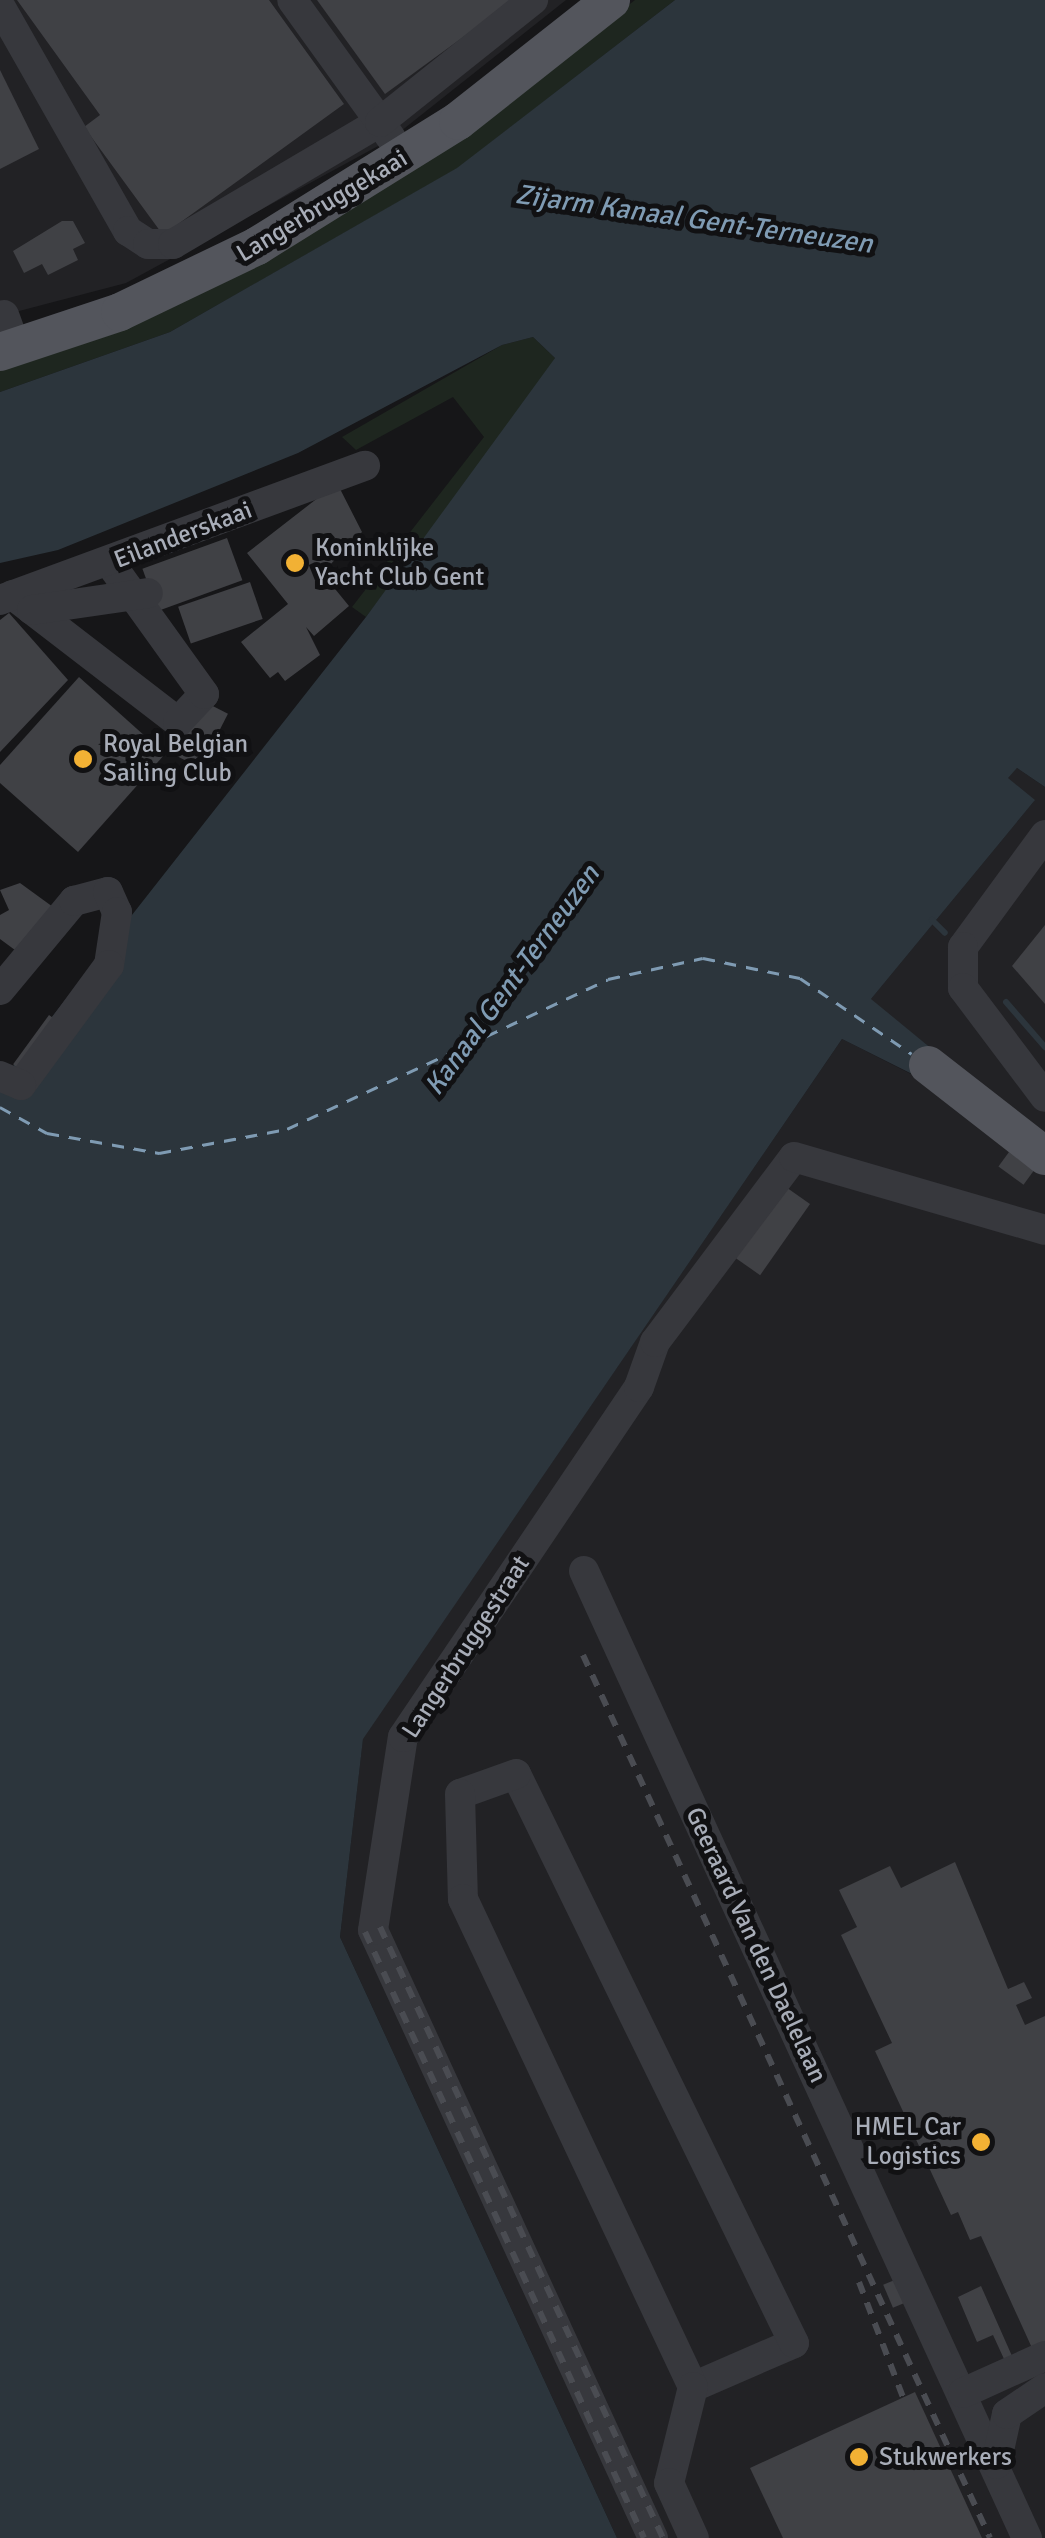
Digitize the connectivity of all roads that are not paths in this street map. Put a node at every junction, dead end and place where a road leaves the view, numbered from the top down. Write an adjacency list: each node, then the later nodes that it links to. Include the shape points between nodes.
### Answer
1 (292, 0): 5 (street)
2 (533, 0): 5 (street)
3 (611, 0): 6 (main road, Langerbruggekaai)
4 (0, 6): 5 (street, via 128,232 148,244 173,244)
5 (380, 122): 6 (street)
6 (404, 158): 7 (main road, Langerbruggekaai, via 192,281)
7 (7, 338)
8 (365, 466): 9 (street, Eilanderskaai)
9 (110, 563): 10 (street); 11 (street, Eilanderskaai)
10 (142, 595): 11 (street); 11 (street, via 204,694 178,722)
11 (15, 601)
12 (1045, 835): 16 (street, via 963,947 963,988)
13 (0, 990): 15 (street, via 74,900 97,889 114,902 109,966 21,1085)
14 (928, 1065): 17 (main road)
15 (0, 1076)
16 (1045, 1098)
17 (1045, 1156)
18 (1045, 1230): 25 (street, Langerbruggestraat, via 794,1157 655,1342 639,1386 402,1738 373,1930)
19 (584, 1571): 23 (street, Geeraard Van den Daelelaan)
20 (1045, 2356): 23 (street)
21 (693, 2387): 21 (street, via 463,1899 460,1794 516,1774 794,2343); 26 (street, via 669,2483)
22 (1045, 2388): 24 (street, via 1008,2414)
23 (962, 2393): 24 (street, Geeraard Van den Daelelaan)
24 (996, 2468): 27 (street, Geeraard Van den Daelelaan)
25 (653, 2538)
26 (694, 2538)
27 (1027, 2538)

